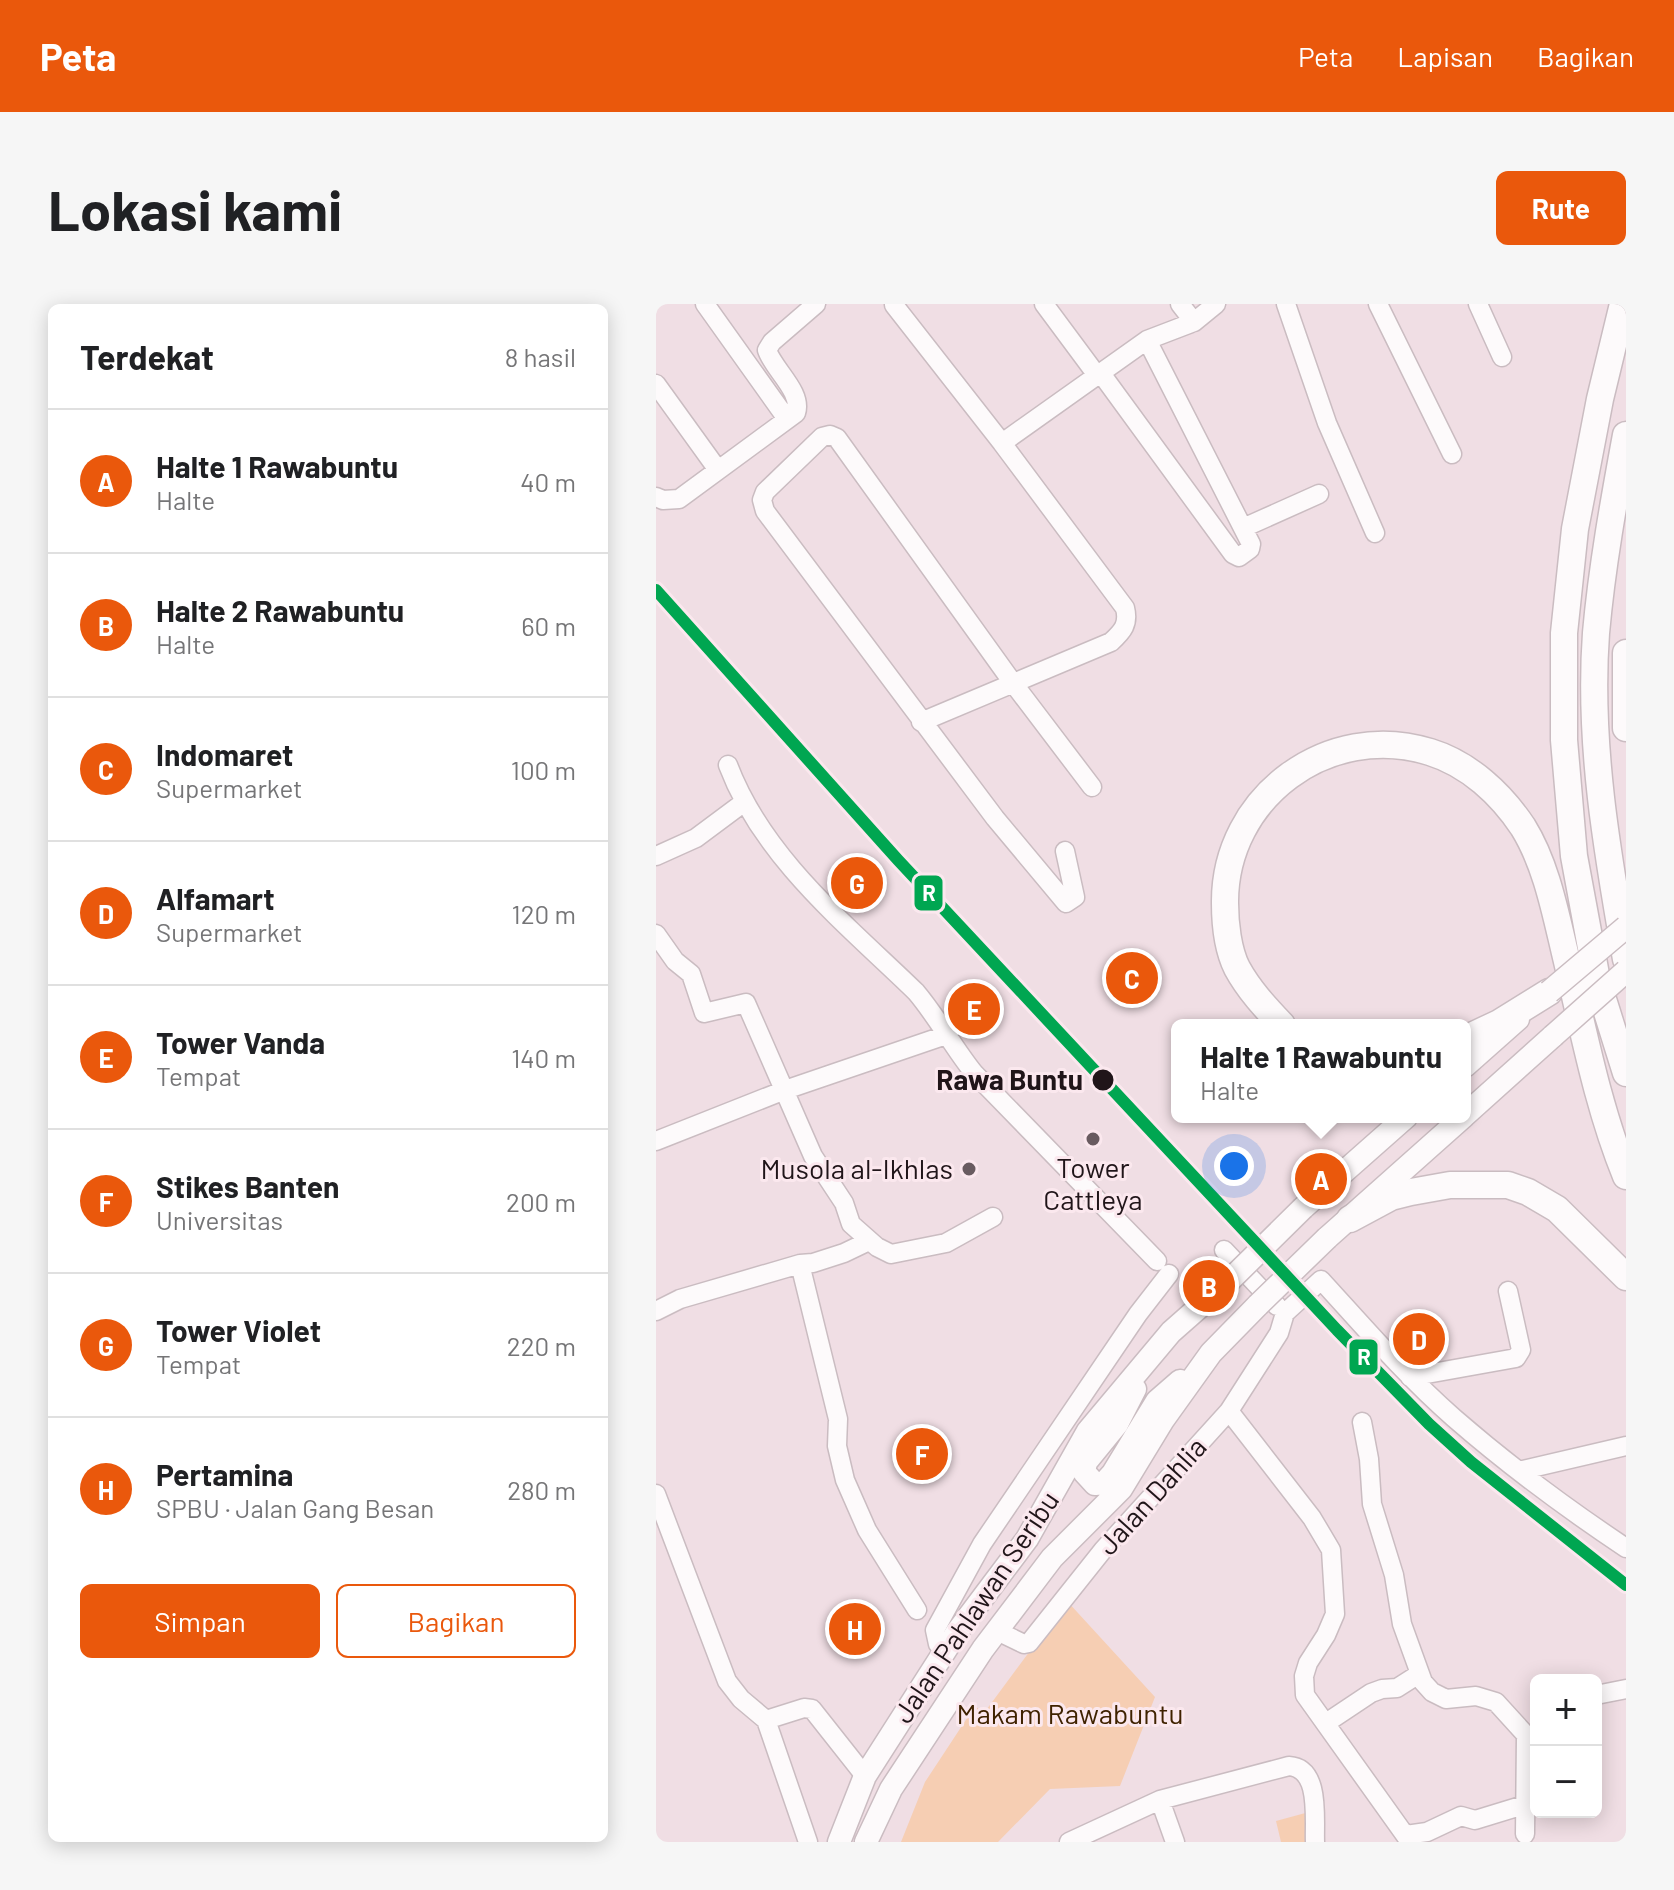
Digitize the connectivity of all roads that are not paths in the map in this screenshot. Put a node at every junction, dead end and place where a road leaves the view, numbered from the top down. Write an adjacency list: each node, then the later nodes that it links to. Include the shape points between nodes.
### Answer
1 (705, 304): 16 (street)
2 (1044, 304): 14 (street)
3 (1180, 304): 11 (street)
4 (1216, 304): 11 (street)
5 (1286, 304): 24 (street, via 1327,423)
6 (1378, 304): 19 (street)
7 (1478, 304): 13 (street)
8 (1623, 304): 43 (highway, via 1575,529 1564,633 1564,740 1574,856 1597,980)
9 (811, 305): 16 (street, via 767,350 796,398 796,413)
10 (894, 305): 18 (street)
11 (1194, 322): 12 (street)
12 (1147, 340): 14 (street); 23 (street)
13 (1502, 357)
14 (1098, 373): 18 (street); 23 (street, via 1236,557 1251,547)
15 (656, 384): 20 (street)
16 (787, 419): 20 (street)
17 (1626, 435): 36 (highway, via 1607,534 1596,635 1596,738 1606,852)
18 (1002, 443): 26 (street, via 1125,608 1128,620 1111,642)
19 (1452, 454)
20 (718, 470): 22 (street, via 679,499)
21 (1319, 494): 23 (street)
22 (656, 497)
23 (1243, 528)
24 (1375, 533)
25 (1626, 653): 28 (highway)
26 (1013, 683): 27 (street); 27 (street, via 837,438 822,437 765,492 765,511); 30 (street)
27 (921, 722): 32 (street, via 1066,903 1075,897)
28 (1626, 728)
29 (728, 765): 31 (street)
30 (1092, 787)
31 (743, 803): 33 (street, via 696,838); 40 (street, via 785,862 916,992)
32 (1065, 851)
33 (656, 856)
34 (1626, 927): 38 (main road, bridge)
35 (656, 934): 44 (street, via 691,974 704,1013 746,1003)
36 (1626, 959)
37 (1626, 971): 45 (main road, Jalan Pahlawan Seribu, bridge)
38 (1549, 992): 41 (highway); 42 (main road)
39 (1276, 1019): 49 (highway, via 1235,965 1225,919 1231,851 1253,809 1280,781 1349,748 1391,745 1431,752 1472,772 1506,803 1525,830 1554,907 1599,1098)
40 (949, 1034): 44 (street); 70 (street, via 974,1073 1163,1267 1138,1314 982,1544 935,1630 938,1644)
41 (1471, 1036)
42 (1471, 1061)
43 (1626, 1073)
44 (785, 1090): 48 (street); 52 (street, via 813,1156 844,1203 851,1224)
45 (1471, 1110)
46 (1399, 1123): 59 (main road, Jalan Pahlawan Seribu, bridge)
47 (1456, 1123): 51 (main road, Jalan Pahlawan Seribu)
48 (656, 1141)
49 (1626, 1176)
50 (993, 1217): 52 (street, via 962,1236 914,1251 891,1254)
51 (1350, 1219): 55 (highway, via 1411,1192 1450,1185 1508,1185 1557,1209); 60 (main road, Jalan Pahlawan Seribu, bridge)
52 (869, 1241): 54 (street)
53 (1224, 1250): 58 (street)
54 (800, 1264): 57 (street); 68 (street, via 838,1419 837,1446 845,1480 867,1530)
55 (1626, 1277)
56 (1508, 1291): 61 (street, via 1521,1350 1516,1358)
57 (656, 1311)
58 (1285, 1313): 61 (street, via 1321,1280); 62 (street, Jalan Dahlia, via 1279,1333)
59 (1154, 1353): 60 (main road, via 1117,1424 1086,1462 1084,1472 1095,1484 1113,1473 1157,1401); 70 (main road, Jalan Pahlawan Seribu, via 1088,1431 1027,1539)
60 (1211, 1353): 69 (main road, Jalan Pahlawan Seribu, via 1121,1489 1052,1558)
61 (1410, 1377): 65 (street)
62 (1229, 1411): 69 (street, Jalan Dahlia, via 1103,1550 1029,1643); 77 (street, via 1331,1550 1335,1614 1308,1663 1303,1687)
63 (1362, 1422): 72 (street, via 1372,1504)
64 (1626, 1446): 65 (street)
65 (1519, 1471): 67 (street)
66 (656, 1494): 76 (street, via 727,1681)
67 (1626, 1548)
68 (917, 1610)
69 (997, 1631): 71 (main road, Jalan Pahlawan Seribu)
70 (947, 1648): 71 (main road, via 968,1644); 73 (main road); 80 (main road, Jalan Pahlawan Seribu)
71 (983, 1649): 73 (main road, Jalan Pahlawan Seribu)
72 (1419, 1674): 77 (street, via 1403,1686 1371,1693); 78 (street, via 1432,1692 1446,1699 1476,1696 1496,1702)
73 (964, 1677): 84 (main road, Jalan Pahlawan Seribu)
74 (1626, 1689): 75 (street)
75 (1602, 1694)
76 (766, 1720): 80 (street, via 812,1709); 87 (street)
77 (1326, 1723): 86 (street)
78 (1530, 1733)
79 (1530, 1744): 82 (street)
80 (865, 1776): 83 (main road, Jalan Pahlawan Seribu)
81 (1160, 1800): 90 (street); 91 (street); 92 (street, via 1296,1766 1311,1783)
82 (1524, 1805): 85 (street); 86 (street, via 1475,1820 1461,1816)
83 (851, 1809): 84 (main road); 88 (main road, Jalan Pahlawan Seribu)
84 (874, 1820): 89 (main road, Jalan Pahlawan Seribu)
85 (1525, 1834)
86 (1408, 1838)
87 (808, 1842)
88 (839, 1842)
89 (866, 1842)
90 (1069, 1842)
91 (1175, 1842)
92 (1315, 1842)

